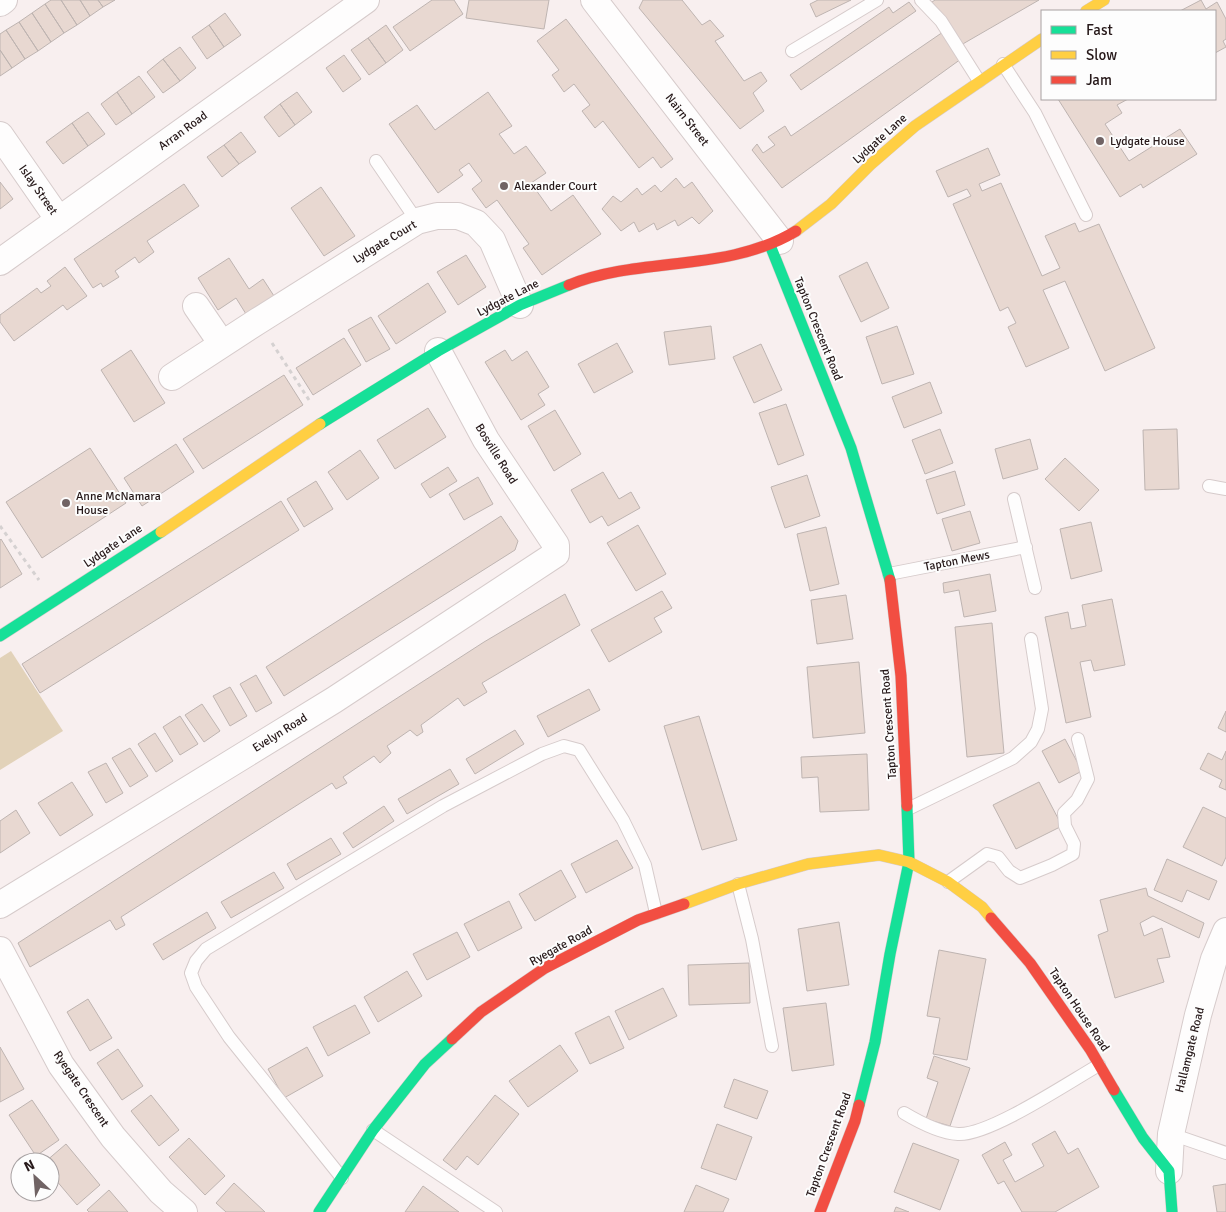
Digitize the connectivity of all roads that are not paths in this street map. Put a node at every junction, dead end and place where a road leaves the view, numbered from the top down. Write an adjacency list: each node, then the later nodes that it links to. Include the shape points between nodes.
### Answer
1 (4, 0): 7 (street)
2 (366, 0): 16 (street, Arran Road)
3 (594, 0): 18 (street, Nairn Street)
4 (877, 0): 10 (lane)
5 (921, 0): 12 (lane, via 941,21)
6 (1104, 0): 8 (street)
7 (0, 3)
8 (1088, 10)
9 (1041, 40): 11 (street, Lydgate Lane)
10 (792, 51)
11 (1003, 64): 12 (street, Lydgate Lane); 15 (lane, via 1035,113)
12 (979, 81): 18 (street, Lydgate Lane, via 915,126 832,204 800,229)
13 (0, 135): 16 (street, Islay Street)
14 (376, 161): 17 (lane)
15 (1086, 215)
16 (59, 220): 19 (street, Arran Road)
17 (417, 221): 20 (street, Lydgate Court, via 437,216 458,216 476,223 492,240); 22 (street, Lydgate Court)
18 (775, 243): 20 (street, Lydgate Lane, via 730,256 610,273 579,281); 30 (street, Tapton Crescent Road, via 851,448)
19 (0, 262)
20 (520, 305): 23 (street, Lydgate Lane)
21 (196, 306): 22 (street)
22 (222, 344): 24 (street, Lydgate Court)
23 (438, 351): 29 (street, Bosville Road, via 486,440 556,545); 32 (street, Lydgate Lane, via 323,422)
24 (172, 377)
25 (1209, 486): 26 (lane)
26 (1226, 489)
27 (1014, 499): 28 (lane)
28 (1026, 547): 30 (lane, Tapton Mews); 31 (lane)
29 (556, 554): 39 (street, Evelyn Road, via 334,700)
30 (889, 574): 35 (street, Tapton Crescent Road, via 901,676)
31 (1035, 588)
32 (0, 636)
33 (1032, 639): 35 (lane, via 1042,708 1038,729 1031,742 1013,758)
34 (1078, 739): 37 (lane, via 1088,779 1077,800 1064,813 1065,826 1074,844 1073,854 1020,878 1009,871 998,857 987,854)
35 (908, 808): 36 (street, Tapton Crescent Road)
36 (909, 862): 37 (street, Tapton House Road); 38 (street, Ryegate Road, via 870,856 808,864); 54 (street, Tapton Crescent Road, via 876,1042 855,1121)
37 (948, 882): 44 (street, Tapton House Road, via 982,907 1030,963)
38 (738, 884): 40 (street, Ryegate Road); 43 (lane)
39 (0, 905)
40 (656, 914): 46 (street, Ryegate Road, via 544,968 481,1012 425,1064); 50 (lane, via 645,865 623,820 579,750 564,746 542,754 443,806 206,949 196,960 191,973 196,987 229,1036)
41 (1226, 931): 47 (street, Hallamgate Road, via 1214,959 1198,1015)
42 (0, 950): 51 (street, Ryegate Crescent, via 61,1065 113,1137 161,1192)
43 (772, 1046)
44 (1099, 1065): 45 (lane, via 981,1130 957,1134 925,1125); 49 (street, Tapton House Road, via 1143,1138)
45 (904, 1113)
46 (373, 1130): 50 (street, Ryegate Road); 53 (lane)
47 (1170, 1134): 48 (lane); 49 (street, Hallamgate Road)
48 (1226, 1153)
49 (1169, 1171): 55 (street)
50 (342, 1178): 52 (street, Ryegate Road)
51 (184, 1212)
52 (319, 1212)
53 (496, 1212)
54 (820, 1212)
55 (1172, 1212)

